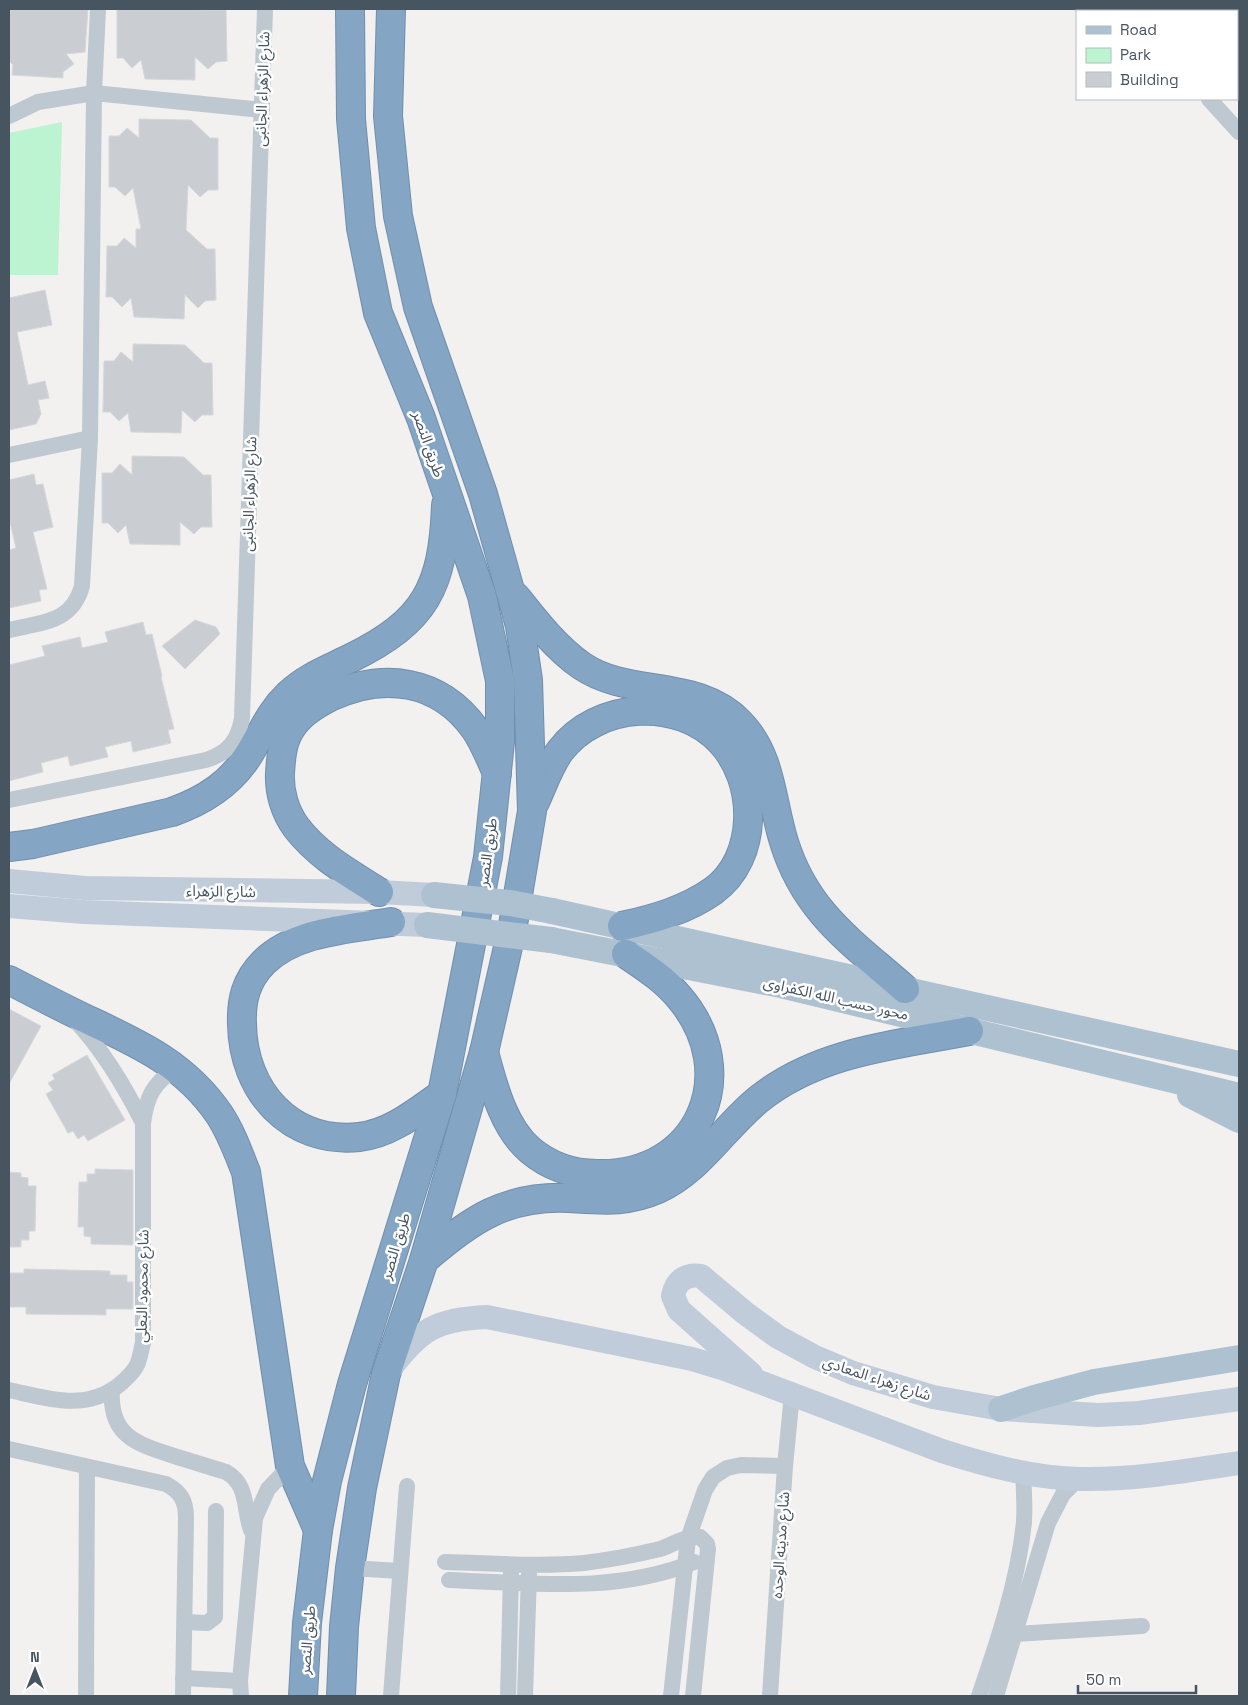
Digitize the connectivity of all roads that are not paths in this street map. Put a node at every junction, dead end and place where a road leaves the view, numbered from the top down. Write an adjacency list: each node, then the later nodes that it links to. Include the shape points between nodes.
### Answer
1 (98, 9): 5 (street)
2 (265, 9): 7 (street, شارع الزهراء الجانبى)
3 (350, 9): 12 (highway, طريق النصر, via 351,119 362,238 378,313 421,418)
4 (390, 9): 13 (highway, طريق النصر, via 388,116 398,216 418,307 483,494)
5 (94, 93): 7 (street); 8 (street, via 38,102); 10 (street)
6 (1210, 100): 9 (street)
7 (262, 110): 16 (street, شارع الزهراء الجانبى, via 239,733 226,751 206,760)
8 (9, 116)
9 (1239, 132)
10 (90, 438): 11 (street); 14 (street, via 82,586 78,600 57,619)
11 (9, 455)
12 (447, 496): 15 (highway, طريق النصر, via 482,596 500,681); 18 (highway, via 436,575 420,607 403,627 378,645 322,671 290,693 264,723 243,764 219,789 172,812)
13 (511, 592): 17 (highway, طريق النصر, via 528,680); 28 (highway, via 534,620 582,666 615,680 704,699 740,723 755,743 767,769 784,842 816,905 838,932)
14 (9, 630)
15 (498, 775): 20 (highway, via 474,728 432,692 404,683 378,682 352,687 306,712 290,729 281,752 280,780 284,803 295,825 313,847); 35 (highway, طريق النصر, via 488,857)
16 (9, 800)
17 (532, 811): 25 (highway, via 560,751 580,731 605,717 647,710 674,714 699,725 721,742 737,765 745,788 748,812 746,842 734,868 714,890 685,907 654,919); 31 (highway, طريق النصر, via 513,925)
18 (9, 847)
19 (9, 881): 20 (main road, شارع الزهراء, via 85,888)
20 (379, 892): 21 (main road, شارع الزهراء)
21 (434, 895): 25 (main road, محور حسب الله الكفراوى, bridge, via 510,903)
22 (9, 906): 23 (main road, شارع الزهراء, via 84,912)
23 (391, 922): 24 (main road, شارع الزهراء); 35 (highway, via 304,939 283,948 264,962 249,981 242,1004 242,1033 247,1059 268,1102 287,1120 308,1131 335,1138 361,1137 387,1129)
24 (427, 925): 26 (main road, محور حسب الله الكفراوى, bridge, via 552,940)
25 (622, 926): 28 (main road, محور حسب الله الكفراوى)
26 (626, 954): 30 (main road, محور حسب الله الكفراوى, via 781,985); 31 (highway, via 657,975 679,997 697,1023 707,1053 710,1084 706,1104 688,1138 673,1151 657,1162 613,1175 586,1174 557,1167 530,1150 511,1126 497,1098)
27 (9, 980): 29 (highway)
28 (905, 989): 32 (main road, محور حسب الله الكفراوى)
29 (64, 1009): 33 (highway, via 151,1050); 38 (street, شارع محمود البعلي, via 107,1060 126,1088)
30 (969, 1031): 34 (main road, محور حسب الله الكفراوى); 39 (highway, via 865,1050 830,1060 800,1073 759,1100 679,1178 659,1188 615,1200 552,1198 501,1206 472,1222)
31 (484, 1052): 39 (highway, طريق النصر)
32 (1239, 1064)
33 (176, 1067): 38 (street, شارع محمود البعلي, via 158,1081 146,1100); 50 (highway, via 219,1114 235,1142 246,1172)
34 (1154, 1077): 36 (main road, محور حسب الله الكفراوى); 37 (main road)
35 (442, 1094): 57 (highway, طريق النصر, via 352,1384)
36 (1239, 1096)
37 (1239, 1120)
38 (143, 1123): 44 (street, شارع محمود البعلي, via 143,1343 137,1365)
39 (424, 1260): 41 (highway, طريق النصر)
40 (1239, 1358): 47 (main road, via 1094,1382)
41 (386, 1374): 42 (main road, شارع زهراء المعادي, via 406,1348 440,1323 487,1317 692,1360); 65 (highway, طريق النصر, via 362,1488)
42 (758, 1380): 45 (main road, شارع زهراء المعادي); 47 (main road, شارع زهراء المعادي, via 679,1310 673,1296 679,1281 686,1276 701,1276 778,1337 853,1373 933,1397)
43 (9, 1390): 44 (street, شارع محمود البعلي, via 78,1402)
44 (112, 1390): 58 (street, via 111,1403 116,1420 136,1443 226,1472 237,1480 245,1494)
45 (792, 1394): 51 (street, شارع مدينه الوحده); 53 (main road, شارع زهراء المعادي, via 950,1454)
46 (1239, 1399): 47 (main road, شارع زهراء المعادي, via 1139,1413 1098,1415)
47 (1001, 1410)
48 (9, 1449): 52 (street)
49 (1239, 1463): 54 (main road, شارع زهراء المعادي, via 1155,1476)
50 (290, 1466): 57 (highway); 58 (street, via 268,1489 259,1505)
51 (785, 1466): 59 (street, via 741,1465 720,1472 705,1490); 84 (street, شارع مدينه الوحده)
52 (87, 1467): 70 (street, via 166,1484 182,1497 186,1507); 75 (street)
53 (1023, 1472): 54 (main road, شارع زهراء المعادي); 85 (street, via 1024,1517 1020,1546)
54 (1078, 1479): 72 (street, via 1063,1494 1048,1523)
55 (407, 1486): 66 (street)
56 (216, 1511): 70 (street, via 215,1617 210,1622)
57 (318, 1530): 77 (highway, طريق النصر)
58 (253, 1534): 74 (street)
59 (688, 1538): 60 (street, via 704,1540); 63 (street, via 659,1549 615,1558 584,1563); 64 (street)
60 (707, 1557): 64 (street); 83 (street)
61 (445, 1562): 62 (street)
62 (512, 1563): 63 (street); 68 (street)
63 (529, 1564): 69 (street)
64 (686, 1566): 69 (street, via 625,1582); 82 (street)
65 (350, 1568): 66 (street); 78 (highway, طريق النصر)
66 (400, 1571): 79 (street)
67 (449, 1580): 68 (street)
68 (511, 1582): 69 (street); 80 (street)
69 (528, 1583): 81 (street)
70 (185, 1622): 73 (street)
71 (1142, 1626): 72 (street)
72 (1015, 1634): 86 (street)
73 (184, 1678): 74 (street); 76 (street)
74 (241, 1688)
75 (86, 1696)
76 (183, 1696)
77 (302, 1696)
78 (341, 1696)
79 (390, 1696)
80 (508, 1696)
81 (524, 1696)
82 (670, 1696)
83 (693, 1696)
84 (770, 1696)
85 (979, 1696)
86 (996, 1696)

